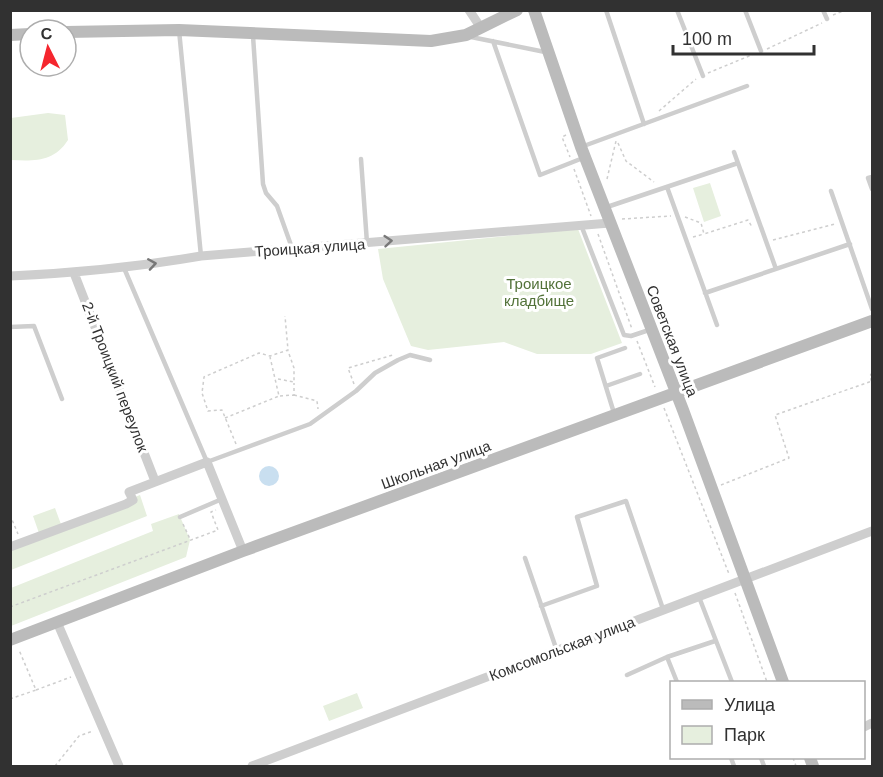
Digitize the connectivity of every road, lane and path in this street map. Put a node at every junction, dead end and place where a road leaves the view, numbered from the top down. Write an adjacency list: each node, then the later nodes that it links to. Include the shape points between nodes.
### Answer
1 (469, 10): 10 (street)
2 (517, 10): 10 (street)
3 (534, 10): 17 (street, Советская улица)
4 (606, 10): 20 (lane)
5 (677, 10): 18 (lane)
6 (745, 10): 16 (lane)
7 (823, 10): 9 (lane)
8 (846, 10): 9 (path)
9 (827, 19): 16 (path)
10 (481, 28): 14 (street)
11 (179, 30): 12 (street); 13 (street); 42 (lane)
12 (78, 32)
13 (253, 33): 14 (street, via 416,41); 41 (lane, via 263,184 277,206)
14 (466, 35): 15 (lane)
15 (492, 41): 17 (lane); 26 (lane, via 540,176)
16 (761, 51): 18 (path)
17 (548, 53): 21 (street, Советская улица)
18 (703, 76): 20 (path, via 693,80)
19 (747, 86): 20 (lane)
20 (644, 123): 22 (lane)
21 (576, 132): 23 (street, Советская улица); 26 (path, via 562,137)
22 (615, 134): 23 (lane); 29 (path, via 616,150); 30 (path, via 626,161)
23 (583, 152): 26 (lane); 33 (street, Советская улица)
24 (734, 152): 27 (lane)
25 (361, 159): 39 (lane)
26 (572, 162): 35 (path)
27 (738, 163): 30 (lane); 44 (lane)
28 (873, 177): 31 (lane, via 868,178)
29 (607, 179)
30 (664, 187): 33 (lane); 38 (lane)
31 (873, 189)
32 (831, 191): 40 (lane)
33 (604, 208): 34 (street, Советская улица)
34 (610, 222): 35 (street, Троицкая улица); 53 (street, Советская улица)
35 (594, 224): 36 (street, Троицкая улица); 54 (path)
36 (581, 225): 39 (street, Троицкая улица, one-way to 36); 54 (lane, via 624,335)
37 (704, 234): 38 (path)
38 (686, 239): 47 (lane)
39 (367, 243): 41 (street, Троицкая улица)
40 (849, 244): 44 (lane); 48 (lane)
41 (292, 249): 42 (street, Троицкая улица)
42 (201, 256): 43 (street, Троицкая улица, one-way to 42)
43 (124, 268): 45 (street, Троицкая улица); 76 (lane)
44 (776, 269): 47 (lane)
45 (74, 273): 46 (street, Троицкая улица); 77 (street, 2-й Троицкий переулок)
46 (10, 276)
47 (705, 293): 51 (lane)
48 (873, 309)
49 (285, 316): 56 (path)
50 (873, 321): 67 (street, Школьная улица)
51 (717, 325)
52 (10, 327): 70 (lane, via 34,326)
53 (651, 329): 54 (lane); 67 (street, Советская улица)
54 (634, 335): 71 (path)
55 (625, 348): 65 (lane, via 597,358)
56 (288, 350): 57 (path); 63 (path)
57 (270, 357): 62 (path); 74 (path, via 259,353 204,377 202,393 208,411 222,410)
58 (398, 360): 59 (lane, via 410,355); 66 (lane, via 375,373); 66 (path, via 391,353 348,368)
59 (430, 360)
60 (873, 373): 64 (path)
61 (640, 374): 65 (lane)
62 (276, 378): 63 (path); 69 (path, via 274,385)
63 (294, 382): 68 (path)
64 (872, 382): 78 (path, via 775,416 789,458)
65 (606, 386): 72 (lane)
66 (356, 391): 73 (lane)
67 (676, 393): 71 (street, Школьная улица); 78 (street, Советская улица)
68 (294, 395): 69 (path); 73 (path, via 317,401)
69 (279, 396): 74 (path)
70 (62, 399)
71 (659, 399): 72 (street, Школьная улица); 89 (path)
72 (615, 415): 86 (street, Школьная улица)
73 (319, 417): 75 (lane, via 310,424)
74 (225, 418): 75 (path)
75 (239, 450): 76 (lane)
76 (207, 462): 77 (street); 79 (street)
77 (155, 481): 84 (street, via 129,492 133,500 126,504)
78 (712, 489): 88 (street, Советская улица)
79 (223, 503): 81 (lane); 83 (path, via 211,512 218,530); 86 (street)
80 (10, 515): 84 (path)
81 (180, 517): 83 (path)
82 (873, 531): 88 (street, Комсомольская улица)
83 (190, 540): 92 (path)
84 (21, 543): 85 (street)
85 (10, 547)
86 (243, 551): 94 (street, Школьная улица)
87 (525, 558): 91 (lane)
88 (746, 579): 89 (street, Комсомольская улица); 105 (street, Советская улица)
89 (732, 584): 90 (street, Комсомольская улица); 104 (path)
90 (699, 597): 93 (street, Комсомольская улица); 96 (lane)
91 (542, 606): 93 (lane, via 597,586 577,516 626,501); 98 (lane)
92 (10, 607)
93 (664, 610): 98 (street, Комсомольская улица)
94 (57, 621): 95 (street, Школьная улица); 100 (street)
95 (10, 640)
96 (715, 641): 99 (lane); 103 (lane)
97 (19, 650): 106 (path)
98 (557, 651): 111 (street, Комсомольская улица)
99 (667, 657): 101 (lane); 102 (lane)
100 (79, 674): 106 (path); 108 (street)
101 (627, 675)
102 (677, 681)
103 (732, 681)
104 (767, 681)
105 (783, 681)
106 (36, 690): 107 (path)
107 (10, 699)
108 (102, 727): 109 (path, via 79,736); 110 (street)
109 (56, 766)
110 (119, 766)
111 (252, 766)

